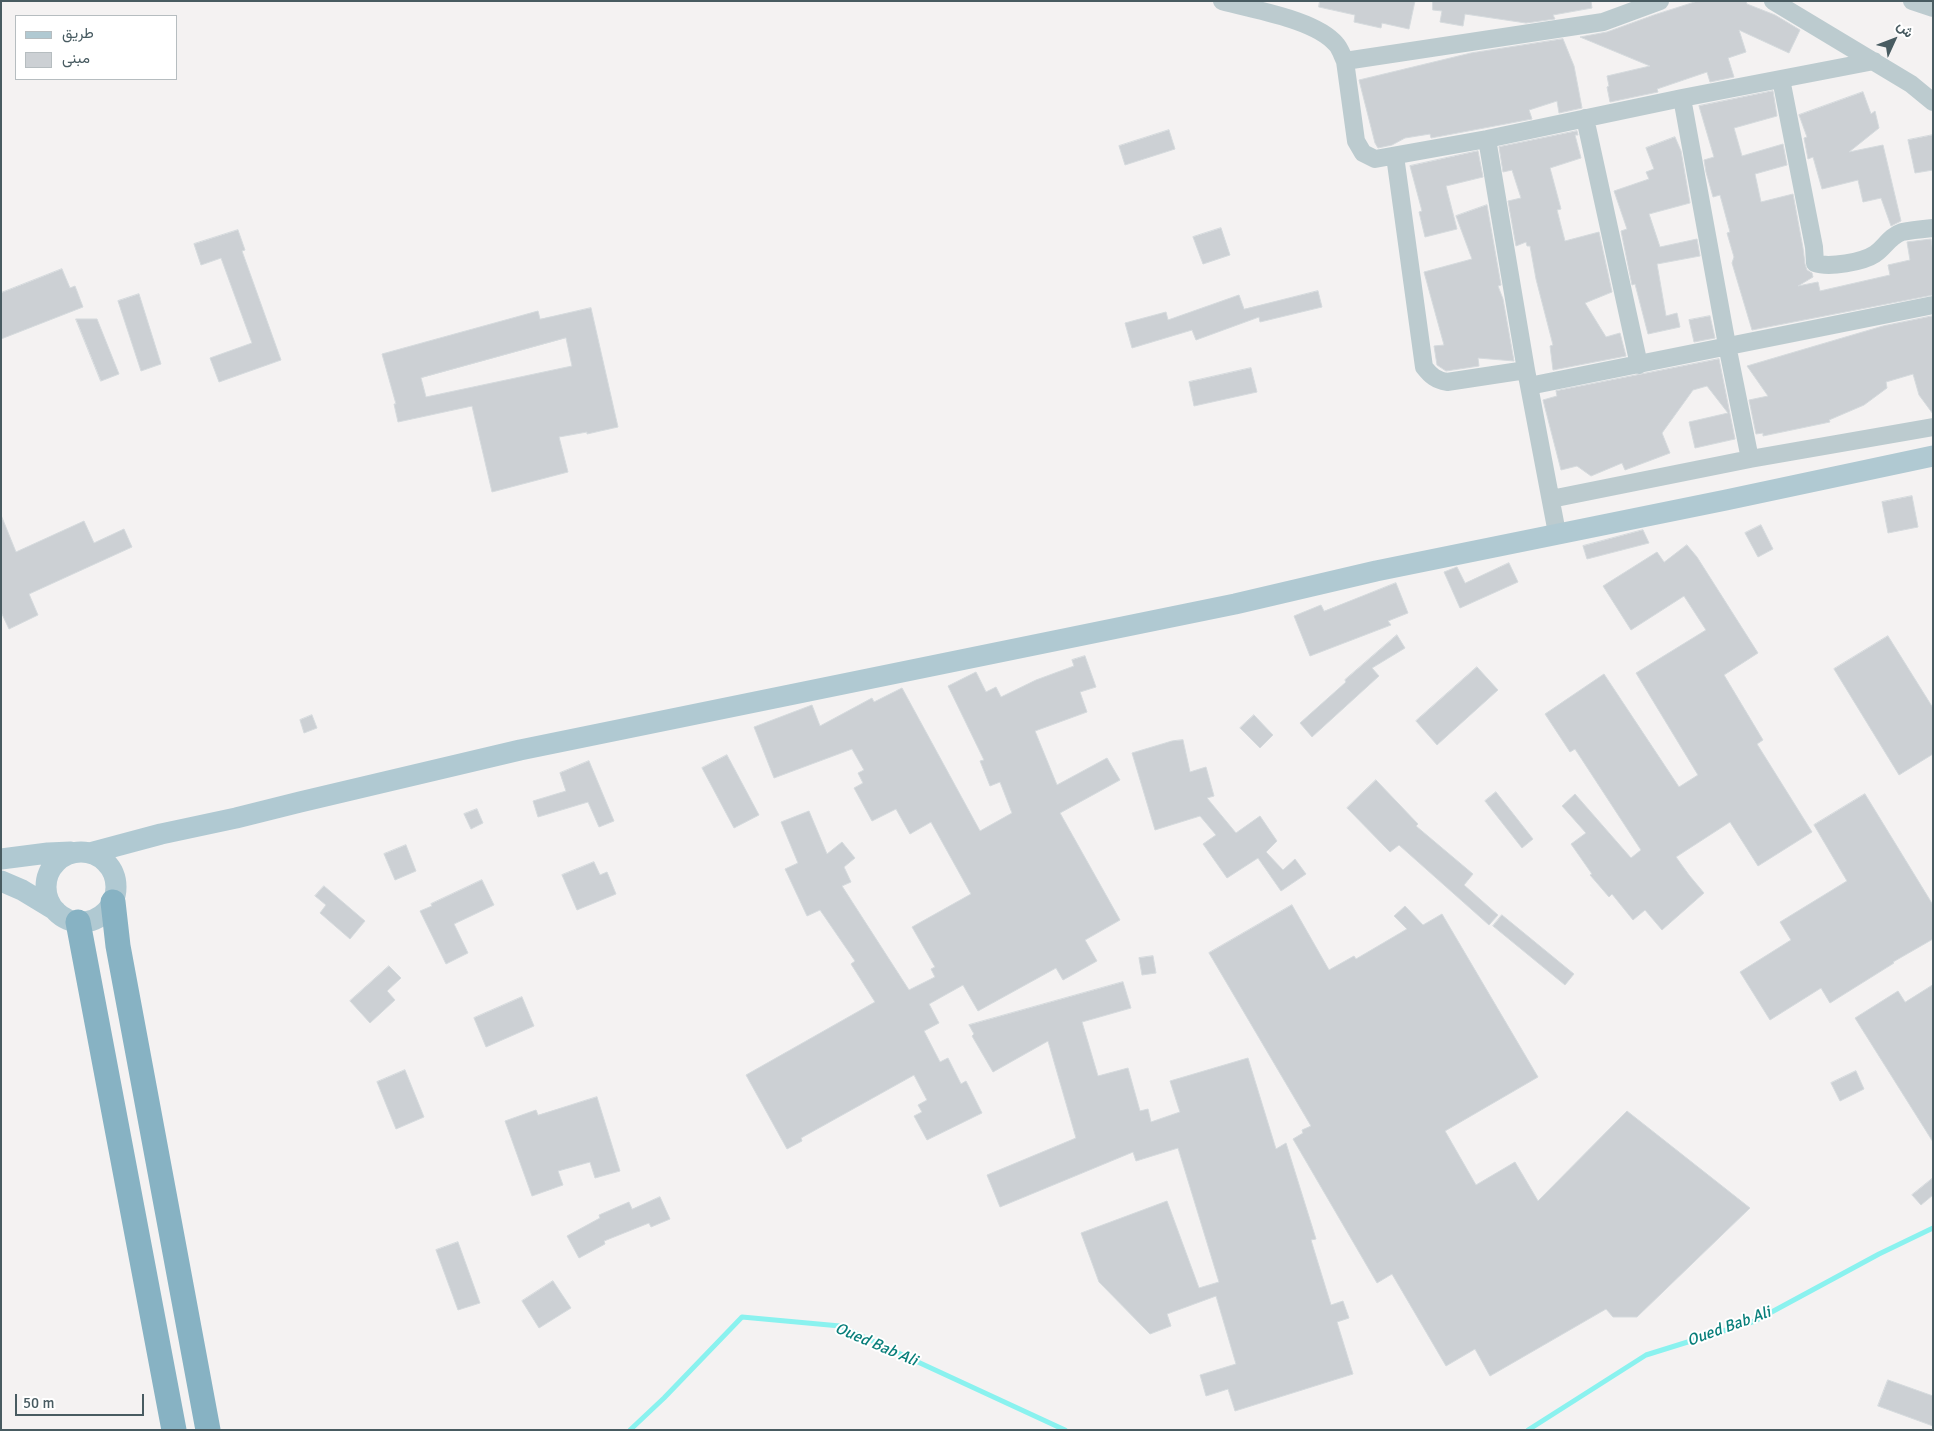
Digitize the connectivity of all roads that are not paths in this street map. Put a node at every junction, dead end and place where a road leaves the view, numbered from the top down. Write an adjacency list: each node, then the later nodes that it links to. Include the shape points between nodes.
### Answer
1 (1222, 1): 6 (street, via 1309,25 1337,44)
2 (1660, 1): 6 (street, via 1603,22)
3 (1773, 1): 7 (street)
4 (1912, 1): 5 (street)
5 (1933, 8)
6 (1345, 61): 13 (street, via 1359,148 1376,159)
7 (1874, 62): 8 (street); 10 (street, via 1911,84)
8 (1781, 79): 9 (street); 14 (street, via 1815,263 1830,266 1864,259 1901,232)
9 (1682, 98): 11 (street); 16 (street)
10 (1933, 102)
11 (1585, 118): 12 (street); 17 (street)
12 (1486, 140): 13 (street); 18 (street)
13 (1395, 156): 18 (street, via 1424,367 1430,376 1447,382)
14 (1933, 228)
15 (1933, 306): 16 (street)
16 (1727, 345): 17 (street); 21 (street)
17 (1639, 365): 18 (street)
18 (1527, 378): 22 (street)
19 (1933, 426): 21 (street)
20 (1933, 456): 23 (main road)
21 (1750, 458): 22 (street)
22 (1550, 499): 23 (street)
23 (1557, 534): 24 (main road, via 1235,604 520,750)
24 (161, 834): 25 (main road); 27 (main road, via 133,852)
25 (82, 852): 26 (main road); 27 (main road, via 106,862); 30 (main road, via 60,859 50,871 46,891)
26 (1, 859)
27 (115, 877): 29 (main road, via 117,886)
28 (1, 881): 30 (main road)
29 (113, 902): 31 (main road, via 102,916); 33 (highway, via 118,946)
30 (55, 910): 31 (main road)
31 (78, 922): 32 (highway)
32 (174, 1430)
33 (208, 1430)

